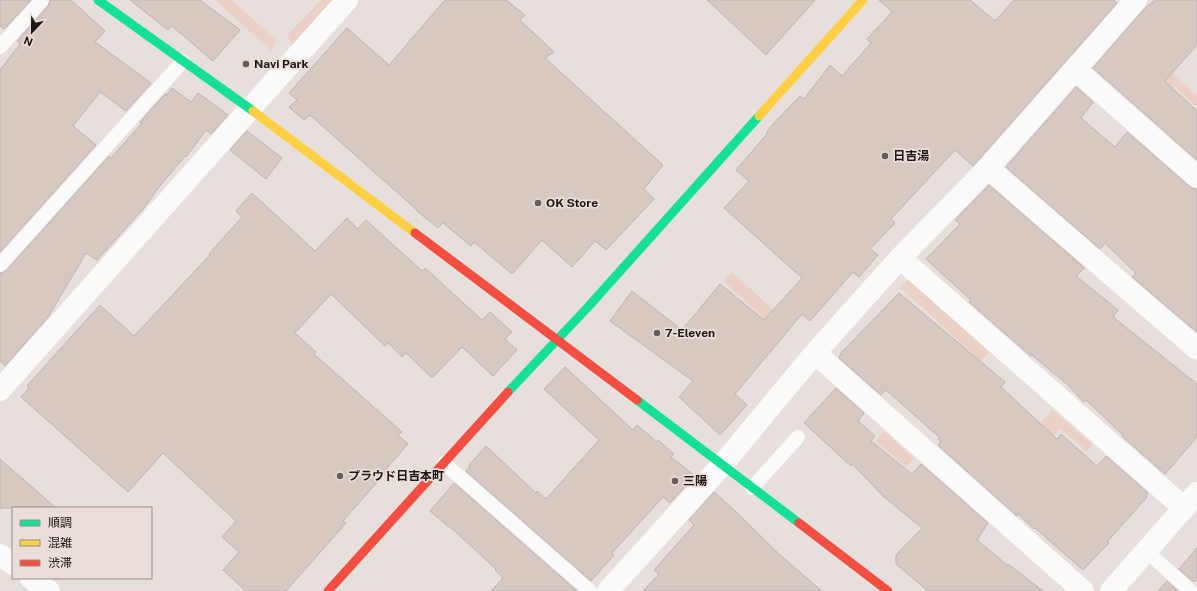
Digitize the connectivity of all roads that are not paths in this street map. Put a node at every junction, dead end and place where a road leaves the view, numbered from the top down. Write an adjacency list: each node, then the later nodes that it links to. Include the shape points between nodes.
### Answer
1 (42, 0): 6 (lane)
2 (98, 0): 7 (street)
3 (347, 0): 9 (street)
4 (863, 0): 14 (street)
5 (1136, 0): 8 (street)
6 (0, 47)
7 (184, 61): 9 (street); 13 (lane)
8 (1075, 69): 10 (street); 11 (street)
9 (250, 110): 14 (street); 17 (street)
10 (988, 168): 12 (street); 15 (street)
11 (1197, 177)
12 (900, 258): 16 (street); 22 (street)
13 (0, 265)
14 (558, 340): 19 (street); 20 (street)
15 (1197, 349)
16 (815, 353): 20 (street); 32 (street)
17 (0, 390)
18 (798, 437): 21 (lane)
19 (444, 463): 28 (street); 29 (lane)
20 (722, 465): 21 (street); 30 (street)
21 (752, 488): 31 (street)
22 (1190, 501): 23 (street)
23 (1146, 551): 33 (street); 34 (lane)
24 (0, 554): 25 (street)
25 (12, 563)
26 (32, 579): 27 (street)
27 (49, 591)
28 (328, 591)
29 (590, 591)
30 (608, 591)
31 (888, 591)
32 (1084, 591)
33 (1111, 591)
34 (1191, 591)

